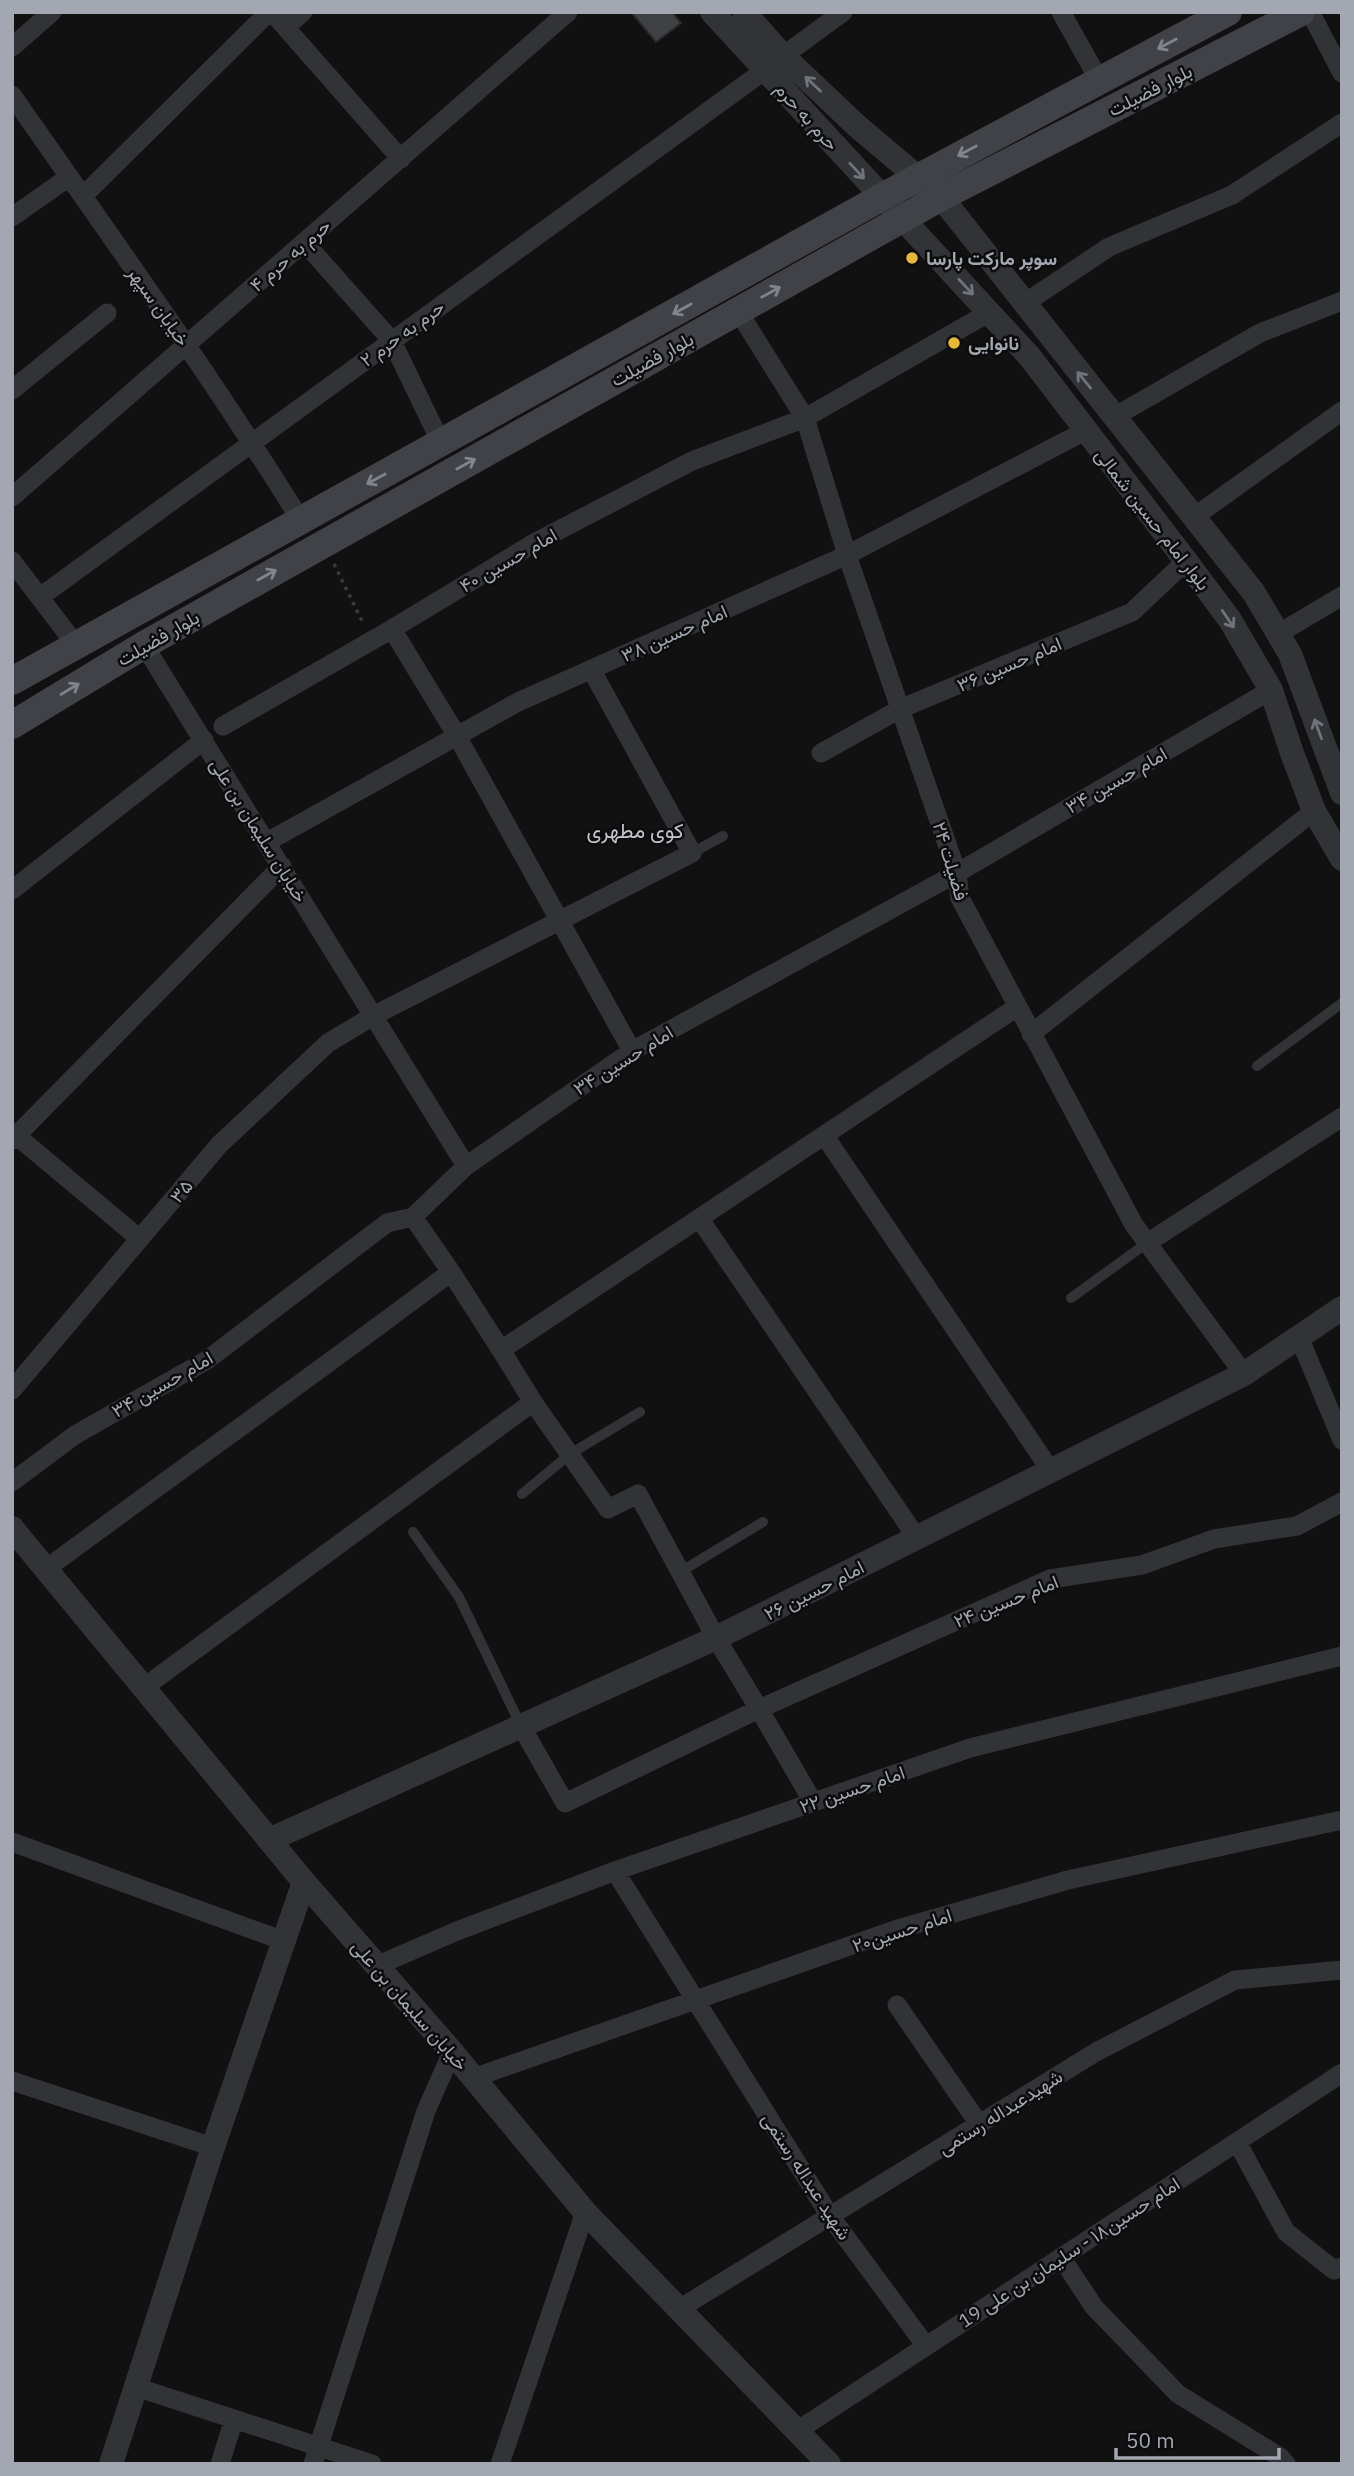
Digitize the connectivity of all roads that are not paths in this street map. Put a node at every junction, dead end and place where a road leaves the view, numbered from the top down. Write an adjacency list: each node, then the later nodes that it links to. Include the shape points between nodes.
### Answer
1 (52, 12): 14 (street)
2 (271, 12): 13 (street); 23 (street)
3 (303, 12): 13 (street)
4 (568, 12): 20 (street, حرم به حرم ۴)
5 (712, 12): 15 (street, حرم به حرم)
6 (744, 12): 15 (street, حرم به حرم)
7 (843, 12): 15 (street, حرم به حرم ۲)
8 (1061, 12): 17 (street)
9 (1227, 12): 17 (main road, بلوار فضیلت, one-way to 17)
10 (1301, 12): 12 (main road, بلوار فضیلت)
11 (1310, 12): 16 (street)
12 (1269, 20): 25 (main road, بلوار فضیلت)
13 (286, 27): 20 (street)
14 (12, 47)
15 (774, 63): 22 (street, حرم به حرم, one-way to 15); 24 (street, حرم به حرم, one-way to 24); 34 (street, حرم به حرم ۲)
16 (1342, 73)
17 (1099, 80): 22 (main road, بلوار فضیلت, one-way to 22)
18 (12, 95): 21 (street, خیابان سپهر)
19 (1342, 123): 30 (street, via 1232,195 1110,247)
20 (401, 159): 28 (street, حرم به حرم ۴)
21 (69, 177): 23 (street, خیابان سپهر); 26 (street)
22 (919, 177): 24 (main road, بلوار فضیلت); 25 (street, حرم به حرم)
23 (83, 197): 35 (street, خیابان سپهر)
24 (882, 197): 27 (street, حرم به حرم); 37 (main road, بلوار فضیلت, one-way to 37)
25 (942, 197): 27 (main road, بلوار فضیلت); 30 (street, بلوار امام حسین شمالی)
26 (12, 217)
27 (903, 219): 31 (main road, بلوار فضیلت, one-way to 27); 32 (street, بلوار امام حسین شمالی, one-way to 32)
28 (304, 243): 34 (street); 35 (street, حرم به حرم ۴)
29 (1342, 301): 39 (street, via 1260,333)
30 (1025, 303): 39 (street, بلوار امام حسین شمالی, one-way to 30)
31 (738, 311): 40 (street, فضیلت ۲۴); 41 (main road, بلوار فضیلت)
32 (990, 312): 40 (street, امام حسین ۴۰); 42 (street, بلوار امام حسین شمالی)
33 (107, 313): 36 (street)
34 (392, 341): 43 (street, حرم به حرم ۲); 44 (street)
35 (187, 345): 43 (street, خیابان سپهر); 47 (street, حرم به حرم ۴)
36 (12, 390)
37 (510, 404): 41 (main road); 44 (main road, بلوار فضیلت)
38 (1342, 411): 48 (street)
39 (1114, 417): 45 (street, بلوار امام حسین شمالی)
40 (805, 418): 50 (street, فضیلت ۲۴); 55 (street, امام حسین ۴۰, via 692,461 536,542)
41 (525, 430): 58 (main road, بلوار فضیلت, one-way to 41)
42 (1085, 431): 46 (street, بلوار امام حسین شمالی); 50 (street, امام حسین ۳۸)
43 (252, 442): 49 (street, خیابان سپهر); 54 (street, حرم به حرم ۲)
44 (440, 443): 49 (main road, بلوار فضیلت, one-way to 49)
45 (1147, 459): 46 (street); 48 (street, بلوار امام حسین شمالی)
46 (1120, 475): 52 (street, بلوار امام حسین شمالی)
47 (12, 497)
48 (1194, 517): 56 (street, بلوار امام حسین شمالی, via 1254,593)
49 (301, 521): 57 (main road, بلوار فضیلت)
50 (847, 555): 59 (street, امام حسین ۳۸); 62 (street, فضیلت ۲۴)
51 (12, 561): 54 (street)
52 (1186, 561): 61 (street, بلوار امام حسین شمالی, one-way to 61, via 1230,620); 62 (street, امام حسین ۳۶, via 1132,612)
53 (1342, 596): 56 (street)
54 (40, 597): 57 (street)
55 (392, 629): 64 (street, امام حسین ۴۰); 65 (street)
56 (1278, 634): 68 (street, بلوار امام حسین شمالی, one-way to 56, via 1290,654)
57 (76, 645): 60 (main road, بلوار فضیلت)
58 (144, 645): 63 (main road, بلوار فضیلت, one-way to 58); 66 (street, خیابان سلیمان بن علی)
59 (591, 669): 65 (street, امام حسین ۳۸); 72 (street)
60 (12, 681)
61 (1271, 690): 69 (street, بلوار امام حسین شمالی); 75 (street, امام حسین ۳۴)
62 (900, 709): 67 (street, امام حسین ۳۶); 75 (street, فضیلت ۲۴)
63 (12, 725)
64 (223, 726)
65 (457, 736): 71 (street, امام حسین ۳۸); 77 (street)
66 (204, 740): 71 (street, خیابان سلیمان بن علی); 76 (street)
67 (821, 753)
68 (1342, 793)
69 (1314, 811): 73 (street, بلوار امام حسین شمالی); 81 (street)
70 (723, 836): 72 (lane)
71 (267, 842): 74 (street, خیابان سلیمان بن علی)
72 (692, 853): 77 (street, ۳۵)
73 (1342, 859)
74 (282, 866): 80 (street, خیابان سلیمان بن علی); 86 (street)
75 (957, 873): 79 (street, فضیلت ۲۴, via 960,898); 82 (street, امام حسین ۳۴)
76 (12, 890)
77 (559, 920): 80 (street, ۳۵); 82 (street)
78 (1342, 1003): 83 (lane)
79 (1017, 1007): 81 (street, فضیلت ۲۴); 85 (street)
80 (373, 1016): 87 (street, خیابان سلیمان بن علی); 90 (street, ۳۵, via 328,1043 219,1145)
81 (1031, 1034): 91 (street, فضیلت ۲۴)
82 (632, 1051): 87 (street, امام حسین ۳۴)
83 (1257, 1066)
84 (1342, 1117): 91 (street)
85 (824, 1135): 89 (street); 103 (street)
86 (14, 1136): 90 (street)
87 (466, 1167): 88 (street, امام حسین ۳۴)
88 (413, 1217): 92 (street); 104 (street, امام حسین ۳۴, via 387,1223 207,1360 75,1435)
89 (699, 1218): 96 (street); 110 (street)
90 (140, 1239): 98 (street, ۳۵)
91 (1147, 1243): 93 (lane); 97 (street, فضیلت ۲۴)
92 (451, 1272): 96 (street); 111 (street)
93 (1071, 1298)
94 (1342, 1308): 95 (street, امام حسین ۲۶)
95 (1299, 1337): 97 (street, امام حسین ۲۶); 101 (street)
96 (501, 1350): 99 (street)
97 (1244, 1374): 103 (street, امام حسین ۲۶)
98 (12, 1390)
99 (533, 1402): 102 (street); 115 (street)
100 (640, 1412): 102 (lane)
101 (1342, 1440)
102 (570, 1454): 105 (lane); 112 (street, via 608,1509 638,1494)
103 (1051, 1471): 110 (street, امام حسین ۲۶)
104 (12, 1482)
105 (522, 1494)
106 (1342, 1502): 116 (street, امام حسین ۲۴, via 1297,1525 1214,1539 1142,1565 1050,1579)
107 (763, 1522): 112 (lane)
108 (12, 1528): 111 (street, خیابان سلیمان بن علی)
109 (413, 1532): 117 (lane, via 458,1597)
110 (917, 1538): 113 (street, امام حسین ۲۶)
111 (46, 1569): 115 (street, خیابان سلیمان بن علی)
112 (679, 1572): 113 (street)
113 (716, 1638): 116 (street); 117 (street, امام حسین ۲۶)
114 (1342, 1656): 118 (street, امام حسین ۲۲, via 970,1748)
115 (143, 1688): 120 (street, خیابان سلیمان بن علی)
116 (759, 1709): 117 (street, امام حسین ۲۴, via 565,1803); 118 (street)
117 (521, 1726): 120 (street, امام حسین ۲۶)
118 (813, 1802): 122 (street, امام حسین ۲۲)
119 (1342, 1820): 127 (street, امام حسین۲۰, via 1068,1880 895,1930)
120 (269, 1840): 123 (street, خیابان سلیمان بن علی)
121 (12, 1842): 124 (street)
122 (615, 1871): 125 (street, امام حسین ۲۲); 127 (street, شهید عبداله رستمی)
123 (304, 1882): 124 (street); 125 (street, خیابان سلیمان بن علی)
124 (284, 1941): 135 (street)
125 (376, 1966): 129 (street, خیابان سلیمان بن علی)
126 (1342, 1969): 133 (street, شهیدعبداله رستمی, via 1236,1980 1096,2052)
127 (696, 2001): 131 (street, امام حسین۲۰); 137 (street, شهید عبداله رستمی)
128 (897, 2005): 133 (street)
129 (452, 2052): 131 (street, خیابان سلیمان بن علی); 145 (street, via 426,2111)
130 (1342, 2073): 134 (street, امام حسین۱۸ - سلیمان بن علی 19)
131 (473, 2078): 136 (street, خیابان سلیمان بن علی)
132 (12, 2081): 135 (street)
133 (979, 2124): 137 (street, شهیدعبداله رستمی)
134 (1237, 2142): 138 (street, امام حسین۱۸ - سلیمان بن علی 19); 139 (street, via 1286,2232 1334,2270)
135 (213, 2147): 142 (street)
136 (584, 2212): 140 (street, خیابان سلیمان بن علی); 149 (street)
137 (830, 2216): 140 (street, شهیدعبداله رستمی); 141 (street, شهید عبداله رستمی)
138 (1061, 2257): 141 (street, امام حسین۱۸ - سلیمان بن علی 19); 151 (street, via 1094,2307 1178,2394)
139 (1342, 2267)
140 (679, 2309): 144 (street, خیابان سلیمان بن علی)
141 (926, 2346): 144 (street, امام حسین۱۸ - سلیمان بن علی 19)
142 (136, 2387): 143 (street); 146 (street)
143 (234, 2419): 145 (street); 147 (street)
144 (797, 2431): 150 (street, خیابان سلیمان بن علی)
145 (316, 2455): 148 (street)
146 (111, 2464)
147 (220, 2464)
148 (372, 2464)
149 (499, 2464)
150 (829, 2464)
151 (1286, 2464)

